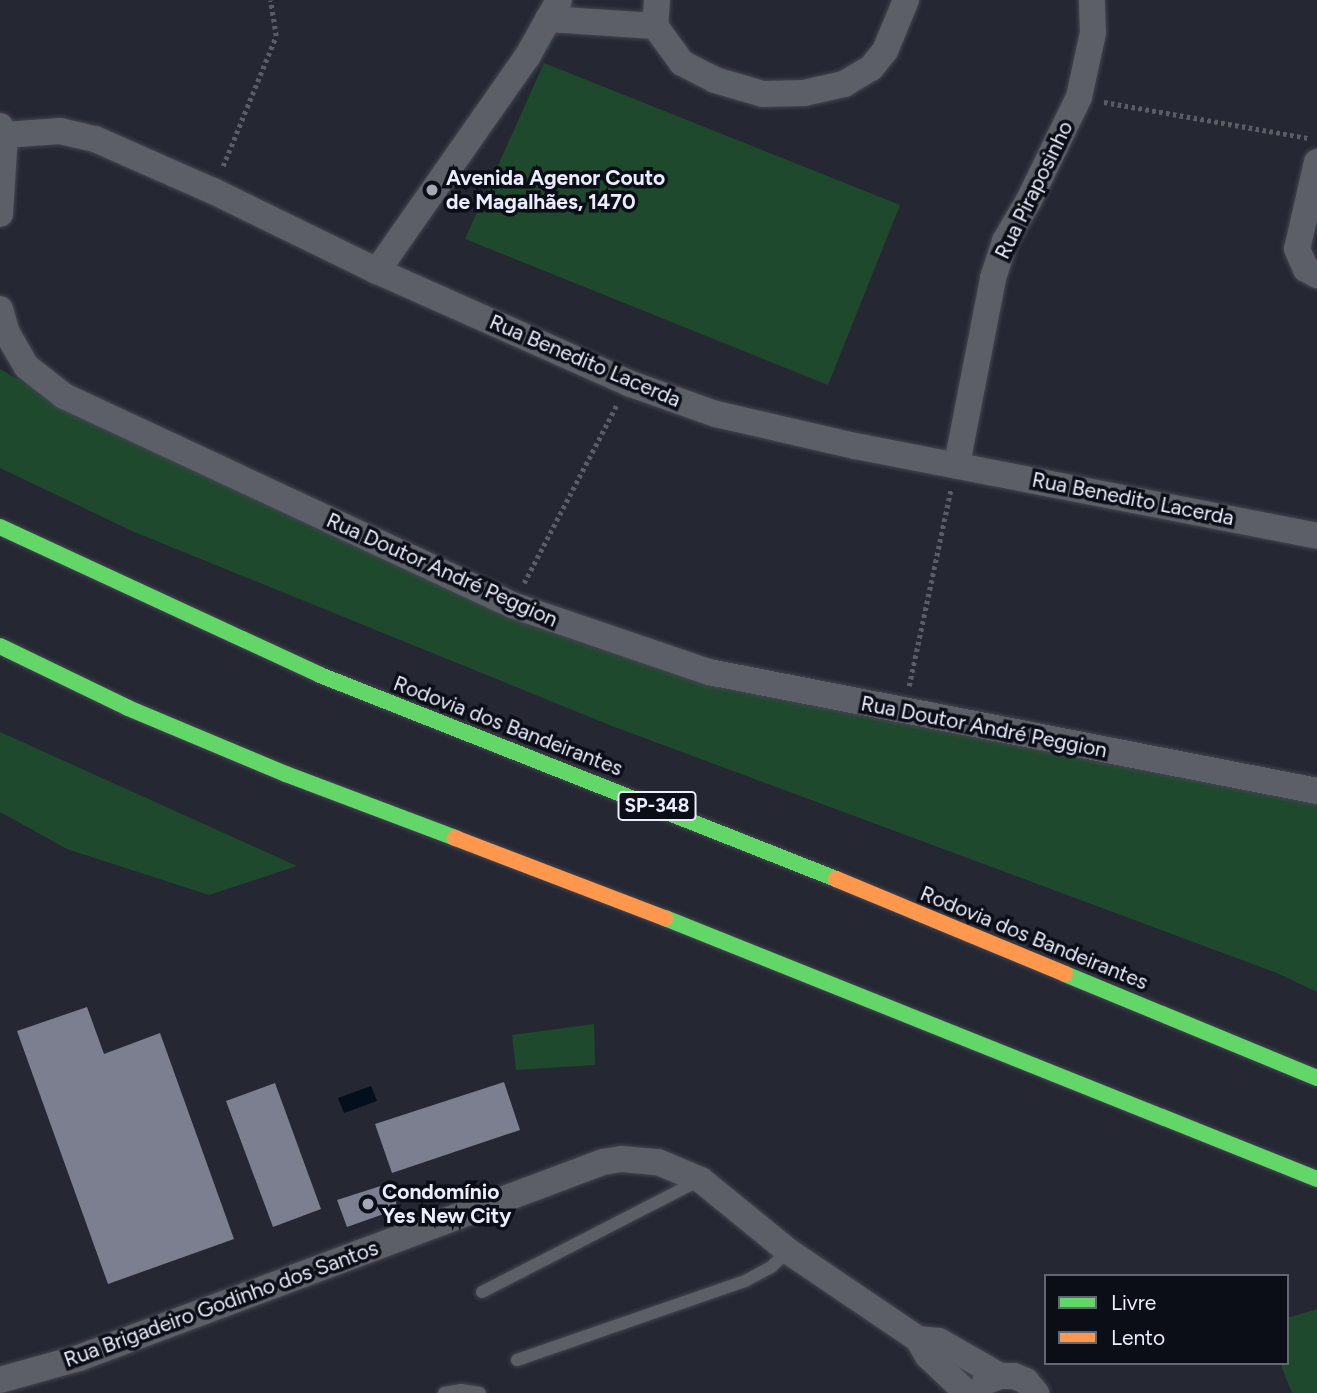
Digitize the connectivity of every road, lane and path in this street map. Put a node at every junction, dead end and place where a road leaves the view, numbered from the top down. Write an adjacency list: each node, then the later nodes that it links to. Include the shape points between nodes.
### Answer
1 (270, 0): 10 (path, via 276,36)
2 (906, 0): 5 (street, via 885,51 871,68 844,84 804,93 763,94 715,80 682,63)
3 (1092, 0): 6 (street, Rua Piraposinho, via 1093,33)
4 (553, 10): 5 (street); 12 (street, via 527,57)
5 (656, 13)
6 (1079, 97): 8 (path); 16 (street, Rua Piraposinho, via 1005,241 993,278)
7 (2, 131): 10 (street, Rua Benedito Lacerda, via 60,131 95,139); 11 (street)
8 (1317, 139)
9 (1317, 162): 13 (street, via 1297,249 1306,269)
10 (213, 191): 12 (street, Rua Benedito Lacerda)
11 (0, 214)
12 (377, 271): 15 (street, Rua Benedito Lacerda)
13 (1317, 275)
14 (0, 309): 19 (street, Rua Doutor André Peggion, via 7,333 27,367 64,396)
15 (628, 383): 16 (street, Rua Benedito Lacerda, via 716,414); 19 (path)
16 (957, 464): 18 (street, Rua Benedito Lacerda); 21 (path)
17 (0, 527): 23 (highway, Rodovia dos Bandeirantes / SP-348, via 320,675 680,815)
18 (1317, 536)
19 (512, 605): 21 (street, Rua Doutor André Peggion, via 709,672)
20 (0, 646): 25 (highway, via 128,708 286,774 637,907)
21 (903, 712): 22 (street, Rua Doutor André Peggion)
22 (1317, 791)
23 (1317, 1077)
24 (701, 1180): 26 (street, Rua Brigadeiro Godinho dos Santos); 27 (lane); 31 (street, Rua Brigadeiro Godinho dos Santos, via 657,1163 603,1162 79,1358)
25 (1317, 1180)
26 (788, 1251): 28 (street, Rua Brigadeiro Godinho dos Santos); 29 (lane, via 746,1281)
27 (482, 1292)
28 (918, 1339): 30 (street, Rua Brigadeiro Godinho dos Santos, via 939,1341); 35 (street, Rua Brigadeiro Godinho dos Santos, via 928,1356)
29 (517, 1360)
30 (1000, 1376): 32 (street, Rua Brigadeiro Godinho dos Santos, via 1026,1381); 36 (street, via 987,1380)
31 (0, 1380)
32 (1038, 1392)
33 (444, 1393): 34 (lane)
34 (480, 1393)
35 (967, 1393)
36 (974, 1393)

